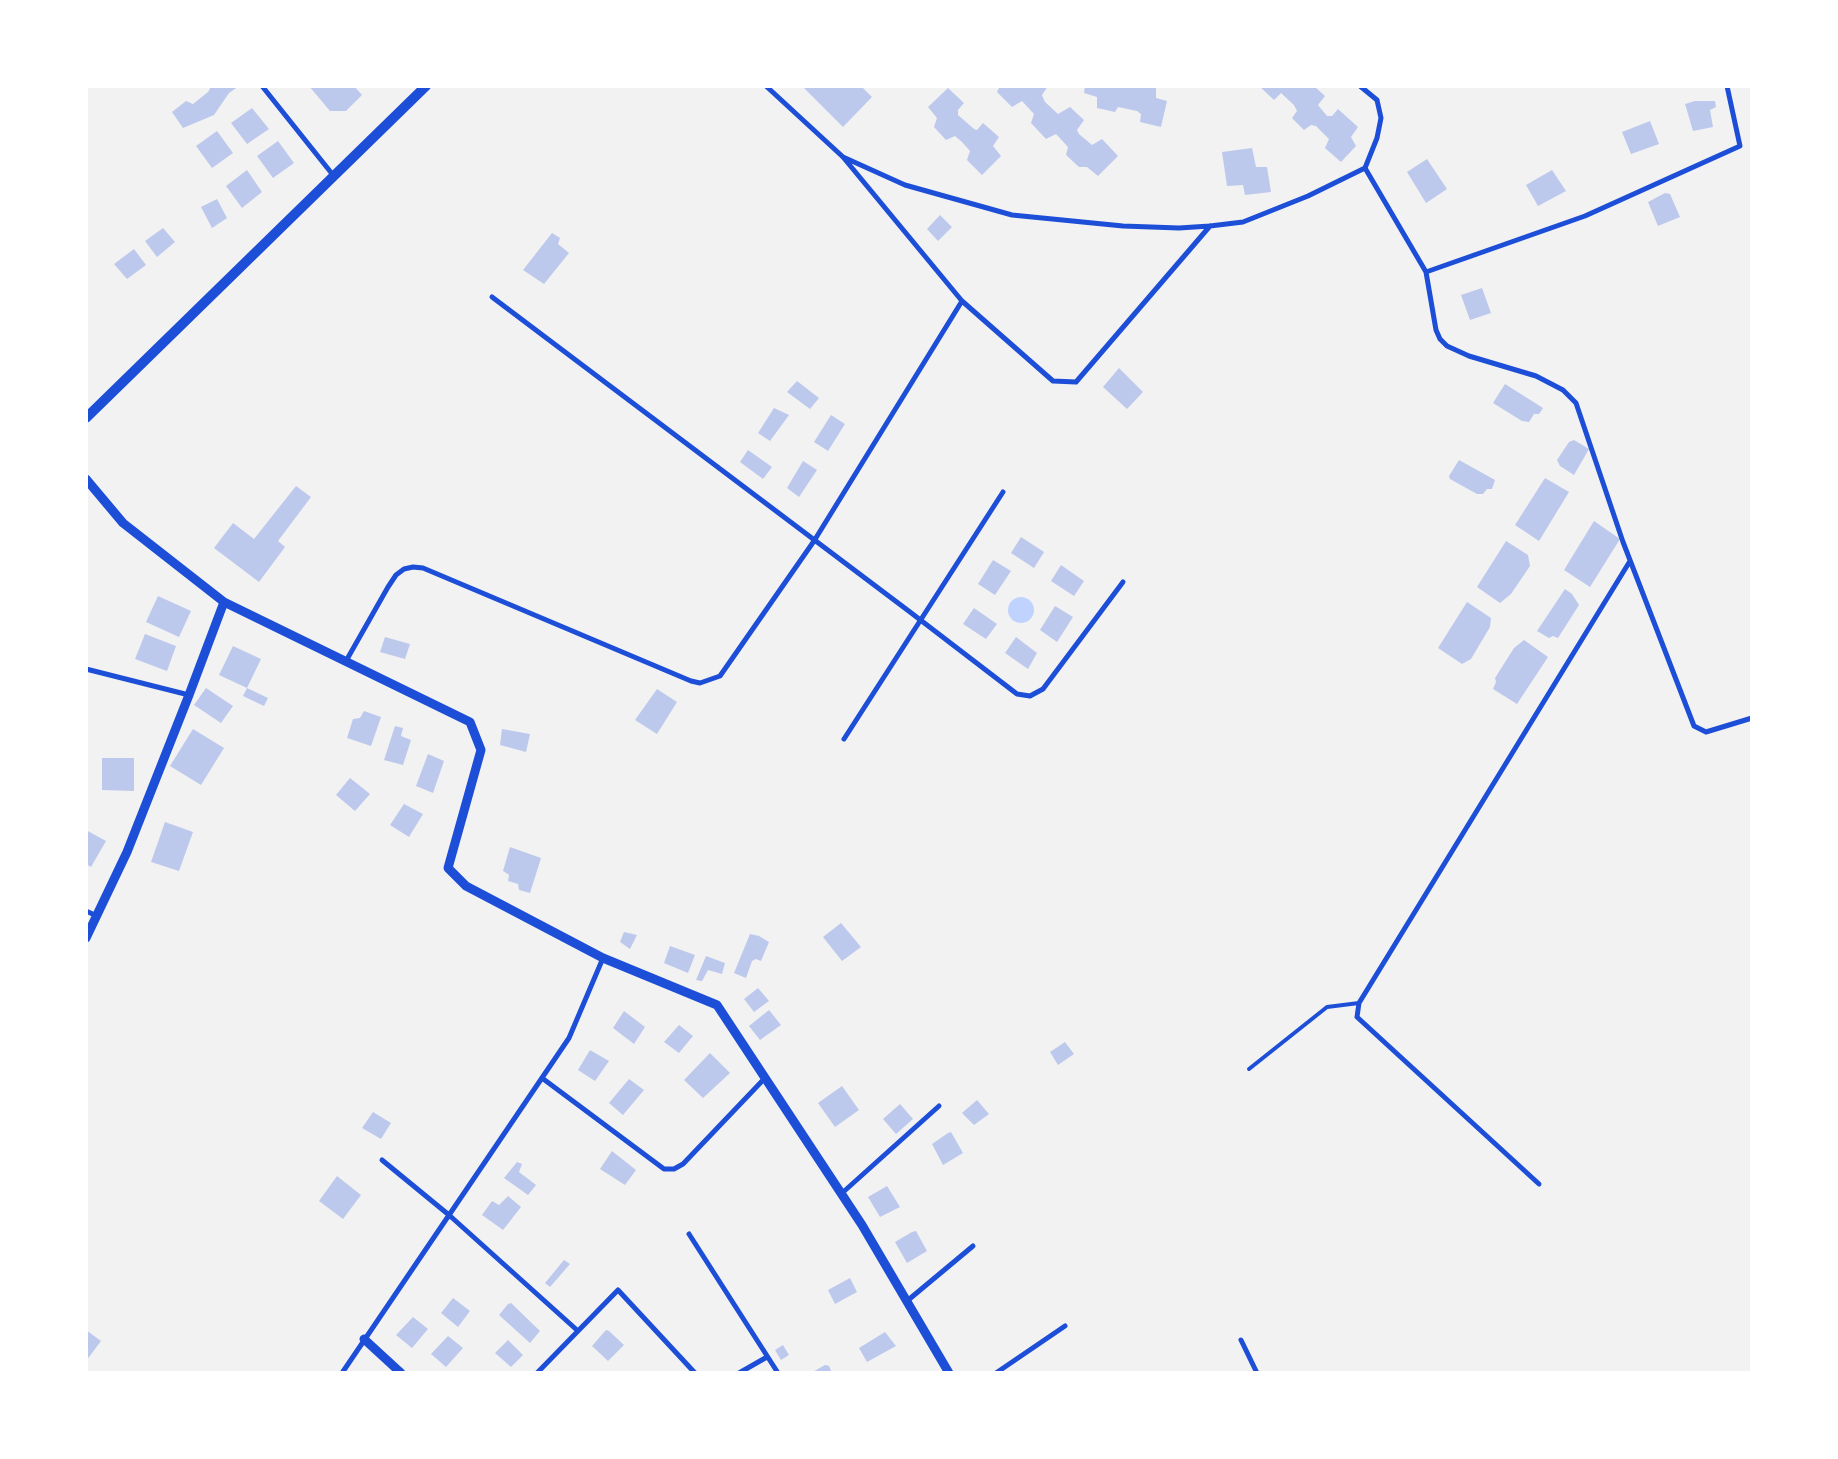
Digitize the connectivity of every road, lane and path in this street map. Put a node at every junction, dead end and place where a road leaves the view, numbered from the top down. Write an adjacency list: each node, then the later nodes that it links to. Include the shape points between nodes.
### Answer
1 (262, 86): 8 (street)
2 (426, 86): 8 (main road)
3 (766, 86): 6 (street)
4 (1360, 86): 7 (street, via 1377,100 1381,118)
5 (1727, 86): 10 (street, via 1740,146 1585,216)
6 (843, 157): 9 (street, via 905,185 1012,215 1123,226); 12 (street)
7 (1365, 168): 9 (street, via 1271,212 1244,222); 10 (street)
8 (334, 176): 13 (main road)
9 (1210, 226): 12 (street, via 1076,382 1053,380)
10 (1426, 272): 17 (street, via 1436,330 1447,346 1536,376 1563,390 1576,403)
11 (492, 297): 16 (street)
12 (962, 301): 16 (street)
13 (86, 418)
14 (86, 479): 19 (street, via 123,523)
15 (1003, 492): 20 (street)
16 (814, 540): 20 (street); 21 (street, via 720,676 700,683 424,568 413,567 400,572 388,587)
17 (1630, 561): 24 (street, via 1694,726 1706,732); 30 (street)
18 (1122, 582): 20 (street, via 1043,689 1030,696 1017,694)
19 (224, 602): 21 (street); 23 (street)
20 (921, 620): 25 (street)
21 (346, 661): 29 (street, via 470,722 481,750 448,868 466,886)
22 (86, 669): 23 (street)
23 (189, 695): 27 (street, via 127,852)
24 (1752, 718)
25 (844, 739)
26 (86, 911): 27 (street)
27 (97, 916): 28 (street)
28 (86, 938)
29 (603, 958): 32 (street, via 569,1038); 33 (street, via 717,1005)
30 (1359, 1003): 31 (lane, via 1327,1007); 36 (street, via 1357,1017)
31 (1249, 1069)
32 (542, 1078): 33 (street, via 664,1169 674,1169 683,1164); 38 (street)
33 (765, 1078): 37 (street)
34 (939, 1106): 37 (street)
35 (382, 1160): 38 (street)
36 (1539, 1184)
37 (841, 1194): 41 (street)
38 (449, 1215): 43 (street); 44 (street)
39 (689, 1234): 46 (street)
40 (973, 1246): 41 (street)
41 (906, 1301): 53 (street)
42 (1065, 1326): 54 (street)
43 (578, 1331): 49 (street); 50 (street, via 618,1290)
44 (364, 1339): 47 (street); 48 (street)
45 (1241, 1340): 55 (street)
46 (767, 1357): 51 (street); 52 (street)
47 (342, 1373)
48 (401, 1373)
49 (537, 1373)
50 (695, 1373)
51 (739, 1373)
52 (778, 1373)
53 (949, 1373)
54 (996, 1373)
55 (1257, 1373)

